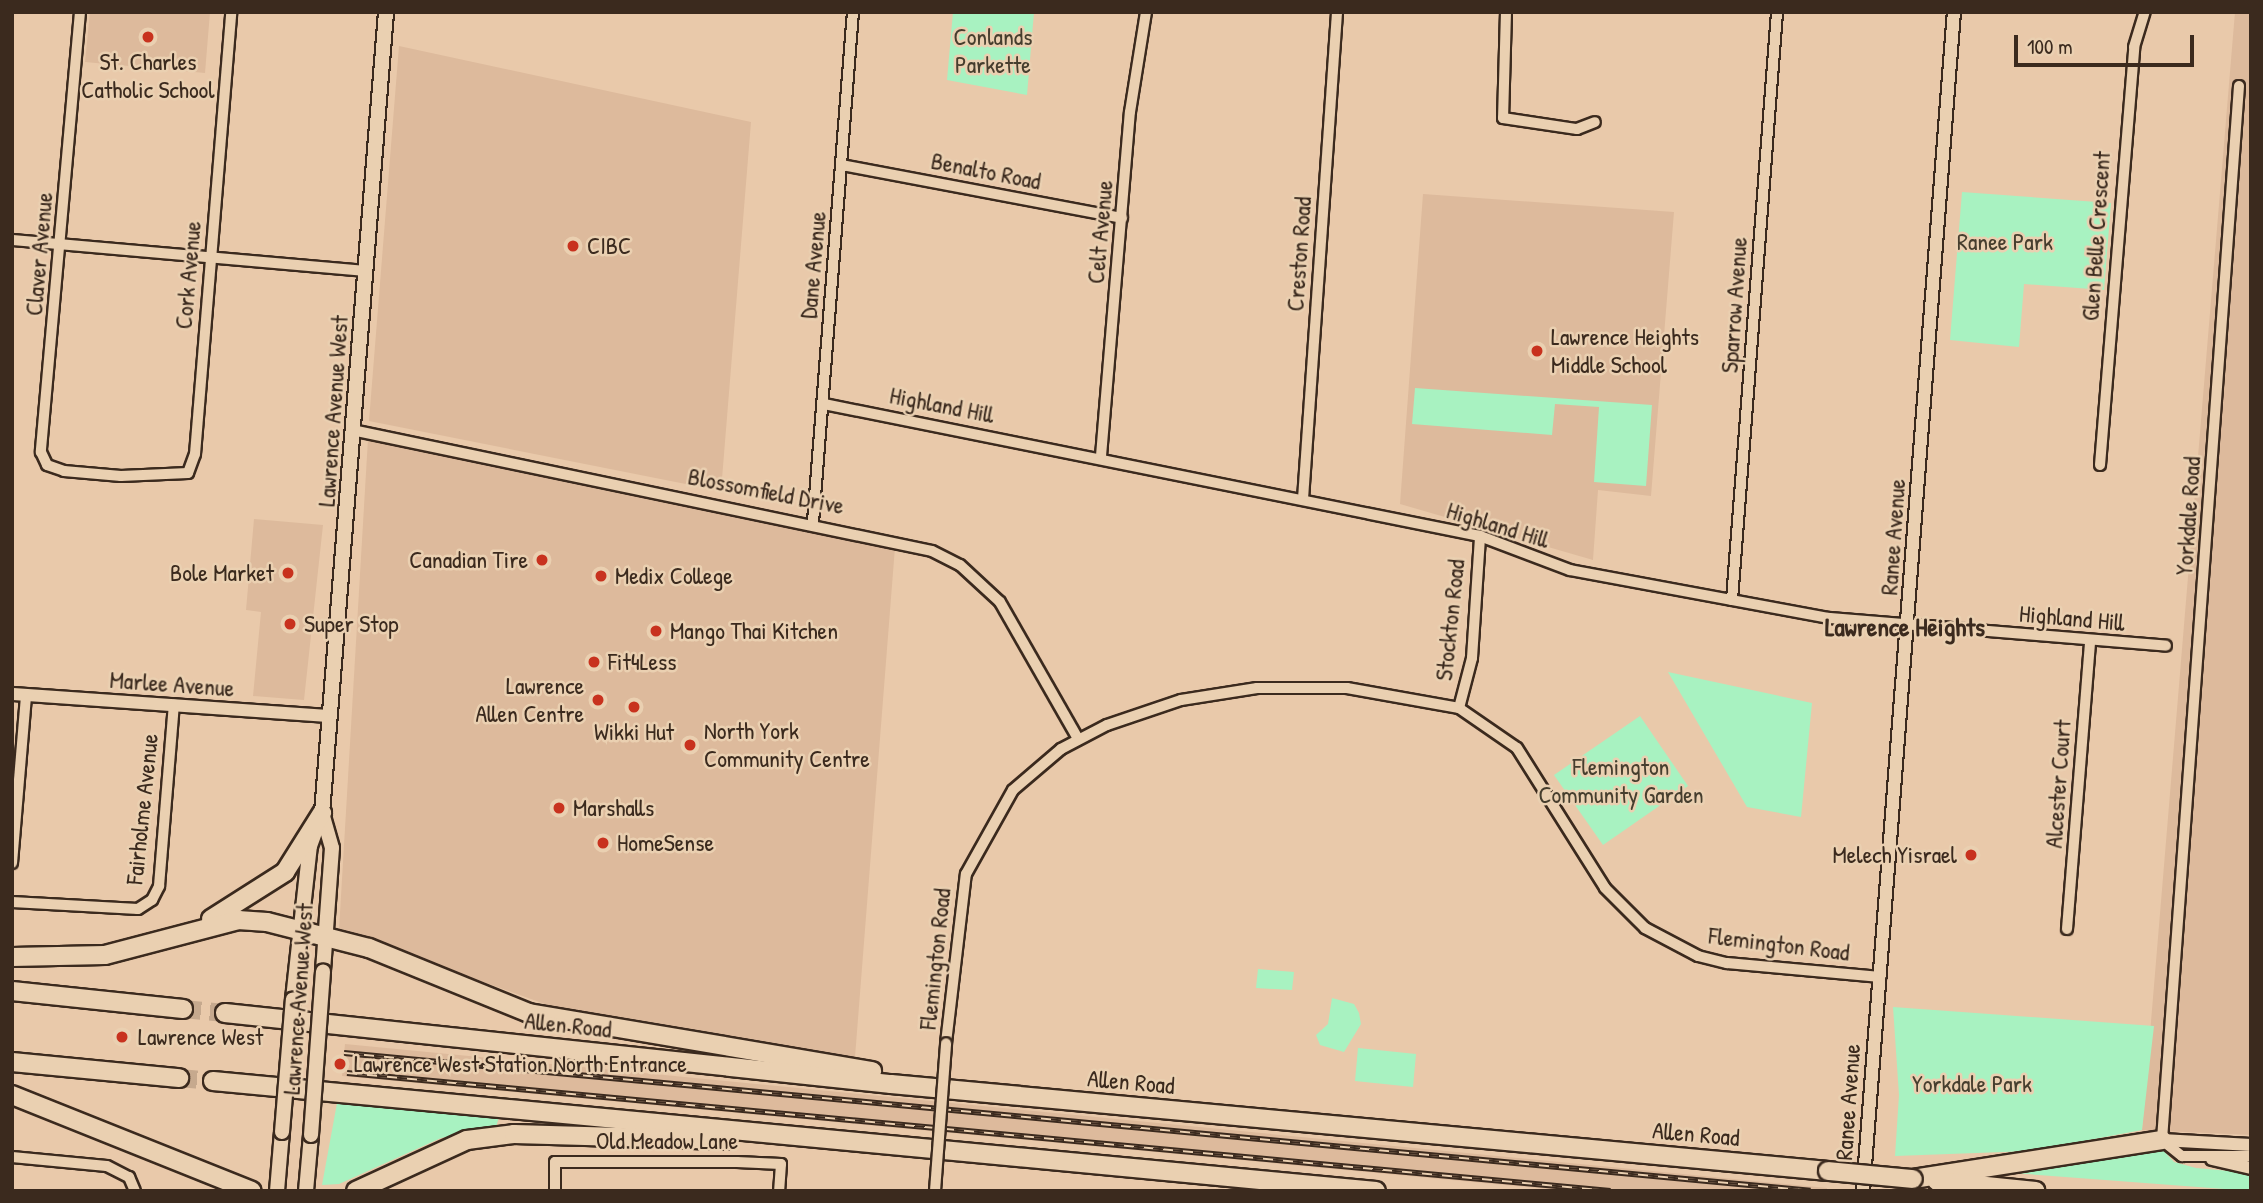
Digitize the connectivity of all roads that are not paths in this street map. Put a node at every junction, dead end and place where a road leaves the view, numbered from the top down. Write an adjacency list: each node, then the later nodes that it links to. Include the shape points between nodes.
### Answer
1 (80, 12): 16 (street, Claver Avenue)
2 (230, 12): 17 (street, Cork Avenue)
3 (386, 12): 18 (main road, Lawrence Avenue West)
4 (853, 12): 13 (street, Dane Avenue)
5 (1146, 12): 14 (street, Celt Avenue)
6 (1337, 12): 24 (street, Creston Road)
7 (1506, 12): 12 (street, via 1503,118 1577,129)
8 (1777, 12): 27 (street, Sparrow Avenue)
9 (1954, 12): 28 (street, Ranee Avenue)
10 (2145, 12): 22 (street, Glen Belle Crescent, via 2132,61)
11 (2239, 86): 53 (street, Yorkdale Road)
12 (1595, 122)
13 (842, 165): 14 (street, Benalto Road); 19 (street, Dane Avenue)
14 (1122, 218): 21 (street, Celt Avenue)
15 (12, 240): 16 (street)
16 (62, 243): 17 (street); 23 (street, Claver Avenue, via 41,452 47,465 64,471)
17 (210, 257): 18 (street); 23 (street, Cork Avenue, via 195,454 188,472)
18 (367, 271): 20 (main road, Lawrence Avenue West)
19 (824, 404): 21 (street, Highland Hill); 25 (street, Dane Avenue)
20 (352, 430): 25 (street, Blossomfield Drive); 34 (main road, Lawrence Avenue West)
21 (1101, 456): 24 (street, Highland Hill)
22 (2100, 465)
23 (121, 476)
24 (1303, 499): 26 (street, Highland Hill)
25 (813, 522): 35 (street, Blossomfield Drive, via 923,547 978,579 1016,624)
26 (1480, 537): 27 (street, Highland Hill, via 1570,570); 33 (street, Stockton Road, via 1472,658)
27 (1732, 600): 28 (street, Highland Hill)
28 (1908, 624): 29 (street, Highland Hill); 44 (street, Ranee Avenue)
29 (2090, 642): 30 (street, Highland Hill); 39 (street, Alcester Court)
30 (2166, 646)
31 (19, 694): 32 (street, Marlee Avenue); 37 (street)
32 (174, 705): 34 (street, Marlee Avenue); 38 (street, Fairholme Avenue, via 159,886 152,900 138,909)
33 (1459, 708): 35 (street, Flemington Road, via 1372,691 1257,688 1181,700); 44 (street, Flemington Road, via 1517,748 1605,888 1645,928 1698,957 1727,964)
34 (329, 716): 36 (main road, Lawrence Avenue West)
35 (1078, 738): 68 (street, Flemington Road, bridge, via 1013,790 972,857 958,915)
36 (322, 813): 40 (highway, via 269,886); 41 (main road, Lawrence Avenue West, via 310,846); 42 (main road, Lawrence Avenue West, via 332,848)
37 (12, 863)
38 (12, 902)
39 (2067, 929)
40 (183, 932): 41 (highway, via 253,920); 43 (highway, via 105,956)
41 (300, 932): 42 (highway); 64 (main road, Lawrence Avenue West, bridge)
42 (326, 940): 51 (highway, via 369,948 529,1013 878,1072); 65 (main road, Lawrence Avenue West, bridge)
43 (12, 957)
44 (1880, 977): 70 (street, Ranee Avenue)
45 (12, 991): 46 (highway)
46 (183, 1009)
47 (225, 1013): 51 (highway, Allen Road)
48 (12, 1062): 49 (highway)
49 (179, 1078)
50 (213, 1081): 54 (highway)
51 (891, 1084): 60 (highway, Allen Road, bridge)
52 (12, 1095): 63 (highway)
53 (2162, 1140): 55 (street); 58 (street, via 2182,1156); 60 (highway)
54 (888, 1145): 61 (highway, via 514,1135 467,1140); 69 (highway)
55 (2251, 1145)
56 (2251, 1156): 58 (street)
57 (12, 1157): 62 (street, via 107,1166 129,1177)
58 (2212, 1159): 59 (street)
59 (2251, 1167)
60 (1913, 1179): 71 (highway, Allen Road)
61 (355, 1190)
62 (135, 1191)
63 (252, 1191)
64 (277, 1191)
65 (306, 1191)
66 (555, 1191): 67 (street, Old Meadow Lane, via 555,1162 737,1162 781,1164)
67 (779, 1191)
68 (935, 1191)
69 (1376, 1191)
70 (1863, 1191)
71 (2035, 1191)

